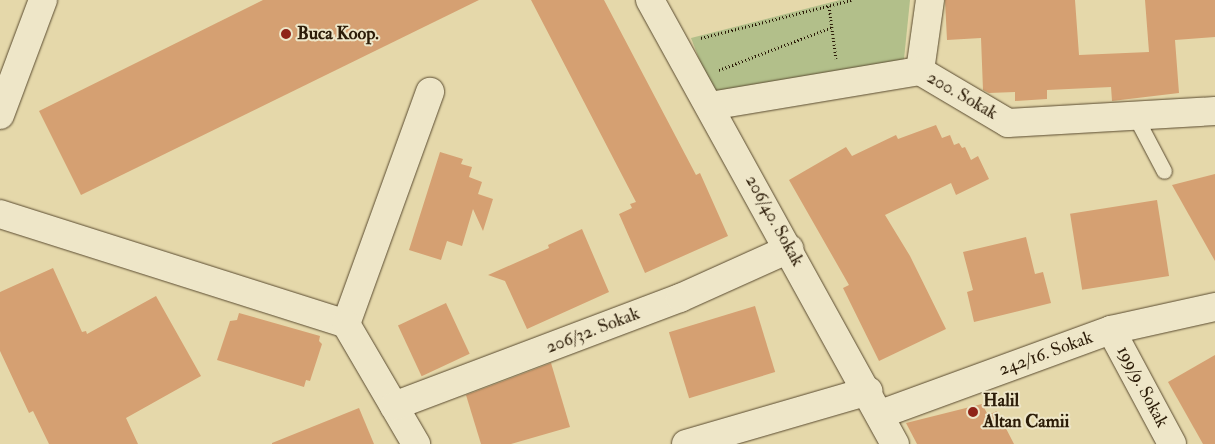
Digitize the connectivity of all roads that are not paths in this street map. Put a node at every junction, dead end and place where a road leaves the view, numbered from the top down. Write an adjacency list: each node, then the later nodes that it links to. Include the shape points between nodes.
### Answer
1 (44, 0): 8 (street)
2 (650, 0): 6 (street, 206/40. Sokak)
3 (930, 0): 4 (street)
4 (920, 71): 6 (street, 200. Sokak); 9 (street, 200. Sokak, via 1008,123)
5 (430, 92): 14 (street)
6 (710, 106): 12 (street, 206/40. Sokak)
7 (1215, 111): 9 (street, 200. Sokak)
8 (0, 115)
9 (1135, 116): 10 (lane)
10 (1164, 171)
11 (0, 214): 14 (street)
12 (789, 249): 16 (street, 206/40. Sokak); 17 (street, 206/32. Sokak, via 680,298)
13 (1215, 307): 15 (street, 242/16. Sokak)
14 (346, 324): 17 (street)
15 (1111, 330): 16 (street, 242/16. Sokak); 21 (street, 199/9. Sokak)
16 (874, 402): 19 (street, 242/16. Sokak); 20 (street, 206/40. Sokak)
17 (394, 406): 18 (street)
18 (416, 444)
19 (686, 444)
20 (895, 444)
21 (1172, 444)

